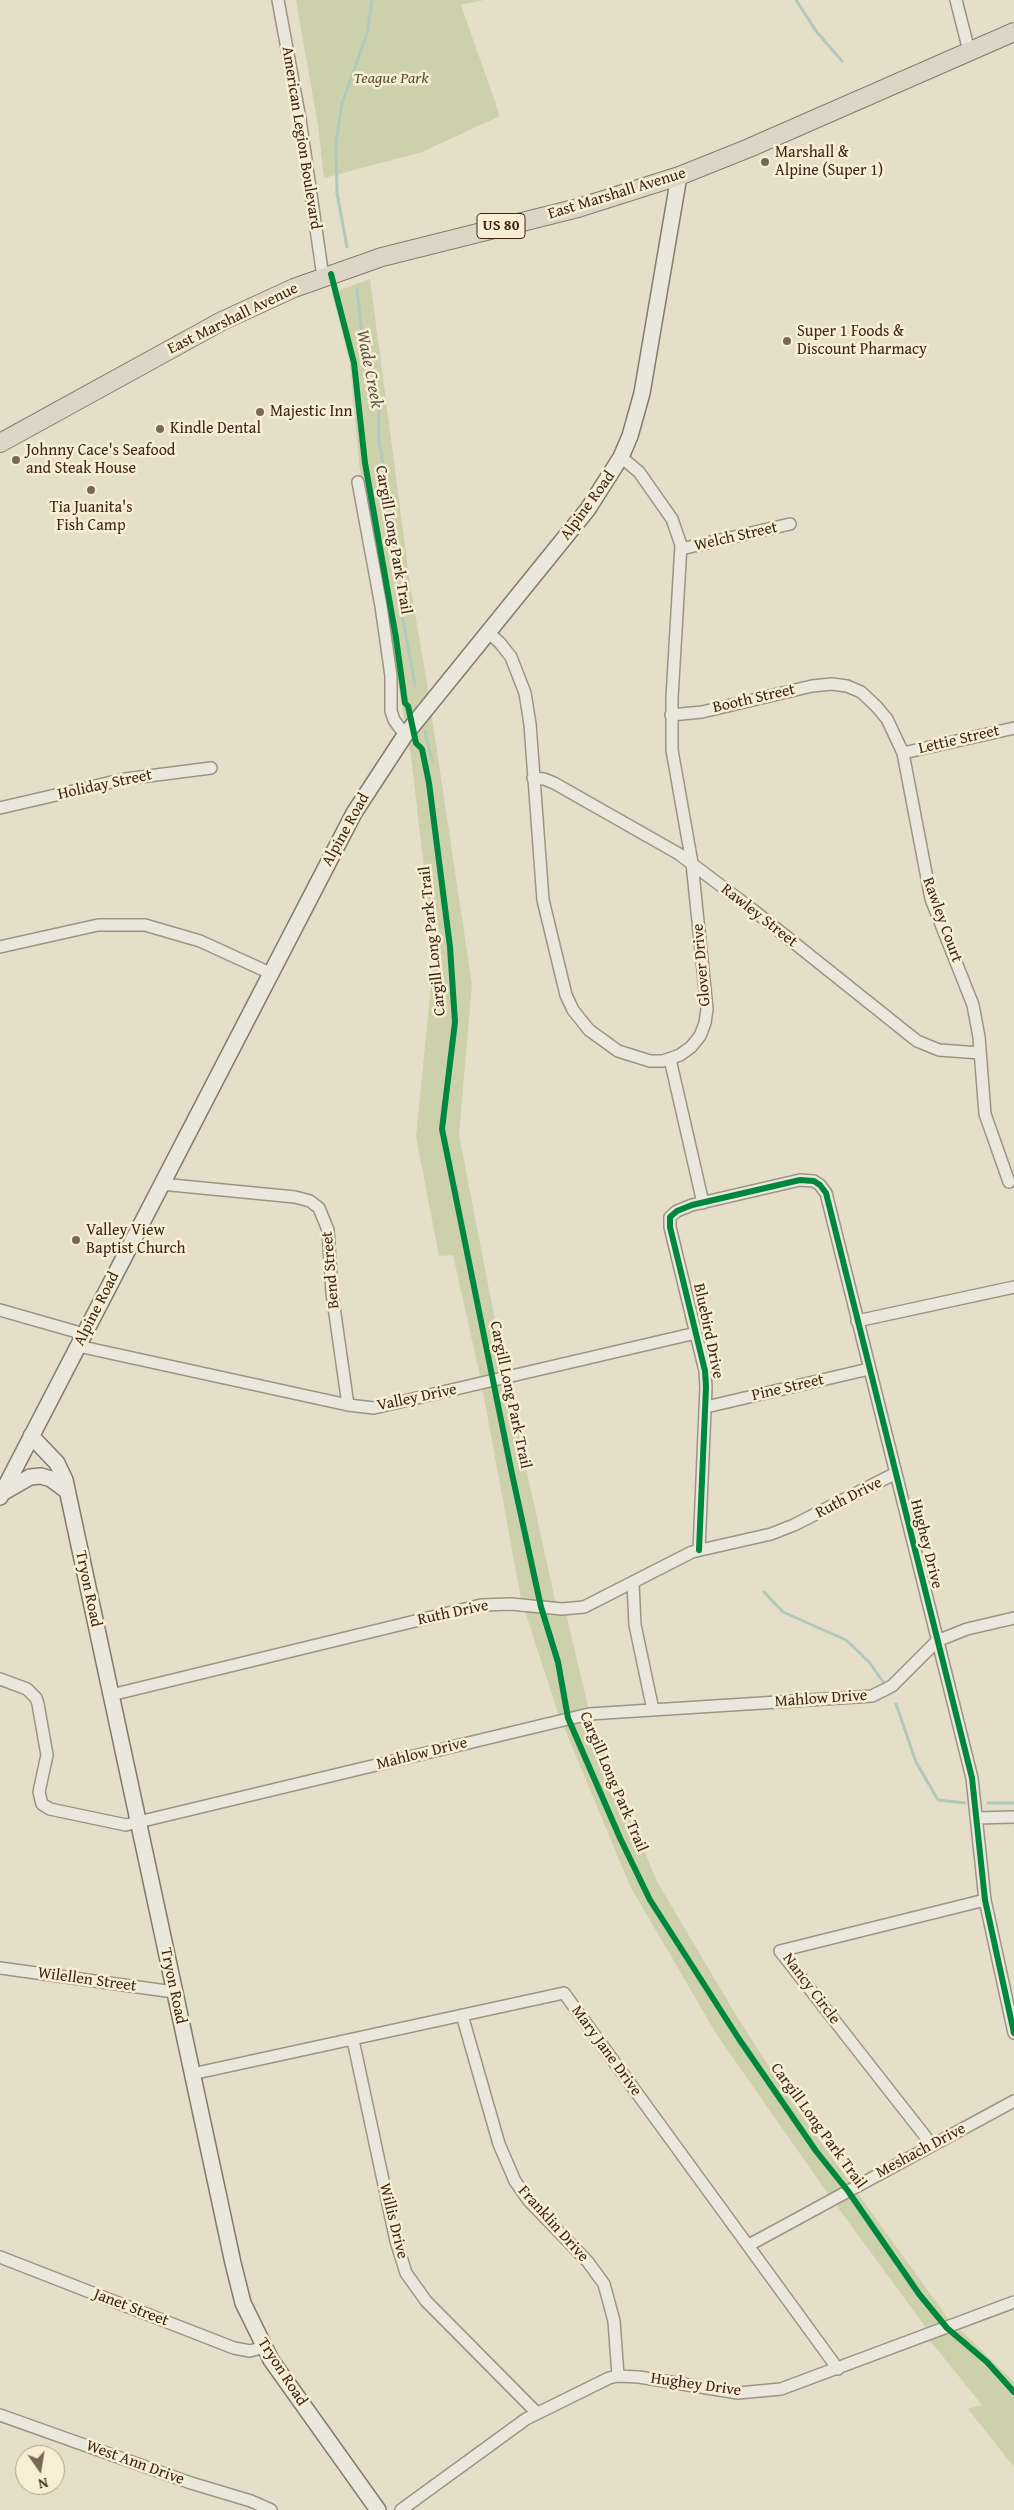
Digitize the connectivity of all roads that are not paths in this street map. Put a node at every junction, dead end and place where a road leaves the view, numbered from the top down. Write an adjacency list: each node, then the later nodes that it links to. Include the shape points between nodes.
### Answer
1 (278, 0): 6 (street, American Legion Boulevard, via 300,119)
2 (956, 0): 4 (street)
3 (1014, 32): 4 (main road, East Marshall Avenue / US 80)
4 (969, 51): 5 (main road, East Marshall Avenue / US 80)
5 (679, 176): 6 (main road, East Marshall Avenue / US 80, via 591,204 395,253); 8 (main road, Alpine Road, via 642,393)
6 (323, 277): 7 (main road, East Marshall Avenue / US 80, via 222,321)
7 (0, 443)
8 (621, 457): 11 (street, Glover Drive, via 639,472 672,519); 12 (main road, Alpine Road, via 593,503)
9 (358, 482): 16 (street, via 387,648 391,710)
10 (790, 524): 11 (street, Welch Street)
11 (681, 549): 14 (street, Glover Drive)
12 (488, 632): 16 (main road, Alpine Road); 19 (street, Glover Drive, via 508,652 524,687 530,718)
13 (838, 684): 14 (street, Booth Street, via 812,686 702,712); 17 (street, Rawley Court, via 860,692 876,706 895,732)
14 (671, 714): 21 (street, Glover Drive, via 673,760)
15 (1014, 728): 17 (street, Lettie Street)
16 (405, 735): 23 (main road, Alpine Road, via 346,827)
17 (903, 753): 24 (street, Rawley Court, via 929,891 971,999)
18 (211, 768): 20 (street, Holiday Street, via 125,779)
19 (533, 778): 21 (street, Rawley Street, via 554,783); 25 (street, Glover Drive, via 545,911 562,986 569,1002 588,1030 612,1048 643,1060)
20 (0, 808)
21 (692, 864): 24 (street, Rawley Street, via 917,1041 939,1050); 25 (street, Glover Drive, via 707,1014 704,1028 695,1043)
22 (0, 948): 23 (street, via 92,926 145,925 200,941)
23 (270, 973): 27 (main road, Alpine Road)
24 (980, 1053): 26 (street, Rawley Court, via 985,1114)
25 (670, 1059): 28 (street)
26 (1009, 1182)
27 (162, 1184): 33 (main road, Alpine Road); 35 (street, Bend Street, via 295,1197 320,1208 328,1230 332,1294)
28 (703, 1203): 31 (street, Hughey Drive, via 800,1180 817,1182 826,1194); 32 (street, Bluebird Drive, via 677,1210 670,1220)
29 (1014, 1288): 31 (street)
30 (0, 1310): 33 (street, Valley Drive)
31 (857, 1321): 34 (street, Hughey Drive)
32 (696, 1333): 35 (street, Valley Drive, via 385,1407); 36 (street, Bluebird Drive, via 705,1371)
33 (81, 1340): 35 (street, Valley Drive); 37 (main road, Alpine Road)
34 (869, 1369): 36 (street, Pine Street); 38 (street, Hughey Drive)
35 (348, 1405)
36 (706, 1407): 41 (street, Bluebird Drive)
37 (31, 1436): 39 (main road, Tryon Road, via 58,1463); 40 (main road, Alpine Road)
38 (894, 1474): 41 (street, Ruth Drive, via 782,1530); 44 (street, Hughey Drive)
39 (67, 1491): 40 (main road, via 51,1478 41,1476 17,1483); 46 (main road, Tryon Road)
40 (1, 1496)
41 (699, 1550): 42 (street, Ruth Drive)
42 (633, 1583): 46 (street, Ruth Drive, via 584,1606 562,1609 481,1605); 47 (street, via 634,1618)
43 (1014, 1618): 44 (street, via 967,1629)
44 (937, 1641): 47 (street, Mahlow Drive, via 892,1686 872,1696); 49 (street, Hughey Drive, via 974,1784)
45 (0, 1679): 50 (street, Mahlow Drive, via 27,1690 36,1698 47,1755 39,1792 42,1804 117,1824)
46 (112, 1695): 50 (main road, Tryon Road)
47 (653, 1710): 50 (street, Mahlow Drive, via 568,1718)
48 (1014, 1817): 49 (street)
49 (977, 1818): 51 (street, Hughey Drive)
50 (139, 1824): 53 (main road, Tryon Road)
51 (985, 1900): 55 (street, Hughey Drive); 59 (street, Nancy Circle, via 780,1951)
52 (0, 1968): 53 (street, Wilellen Street)
53 (174, 1992): 57 (main road, Tryon Road)
54 (462, 2015): 56 (street, Mary Jane Drive); 60 (street, Mary Jane Drive, via 564,1993); 65 (street, Franklin Drive, via 501,2150 515,2181 529,2202 588,2262 604,2284 614,2321)
55 (1014, 2033)
56 (353, 2040): 57 (street, Mary Jane Drive); 66 (street, Willis Drive, via 396,2241 406,2272 426,2301)
57 (192, 2074): 63 (main road, Tryon Road, via 235,2275 246,2310)
58 (1014, 2101): 59 (street, Meshach Drive)
59 (932, 2145): 60 (street, Meshach Drive)
60 (749, 2245): 64 (street, Mary Jane Drive)
61 (0, 2257): 63 (street, Janet Street, via 234,2348 250,2351)
62 (1014, 2302): 64 (street, Hughey Drive)
63 (264, 2348): 69 (main road, Tryon Road)
64 (838, 2369): 65 (street, Hughey Drive, via 789,2387 748,2393)
65 (618, 2376): 66 (street, Hughey Drive)
66 (537, 2412): 70 (street, Hughey Drive)
67 (0, 2415): 68 (street, West Ann Drive)
68 (271, 2510)
69 (378, 2510)
70 (401, 2510)

